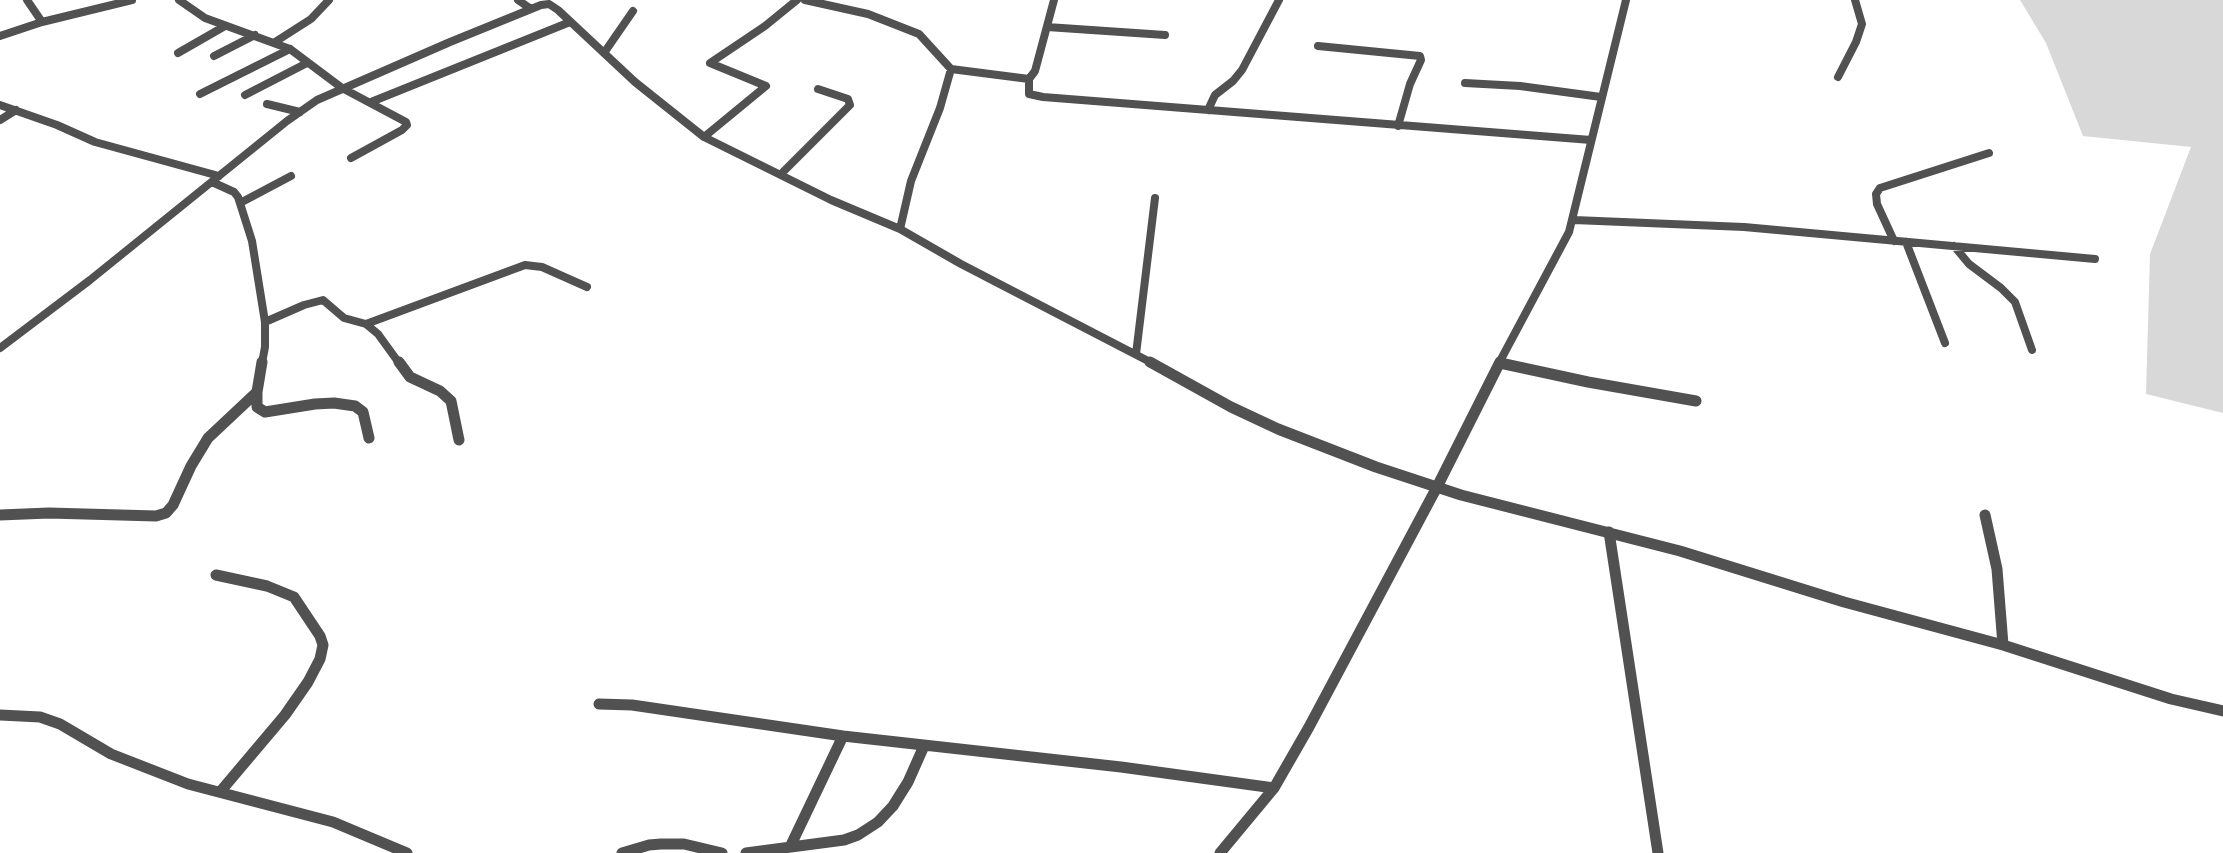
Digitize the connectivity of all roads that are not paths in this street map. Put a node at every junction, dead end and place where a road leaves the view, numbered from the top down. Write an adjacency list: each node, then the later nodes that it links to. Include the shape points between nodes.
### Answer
1 (27, 0): 15 (street)
2 (132, 0): 12 (street)
3 (179, 0): 17 (street, via 202,16)
4 (329, 0): 22 (street, via 311,19)
5 (518, 0): 13 (street)
6 (797, 0): 46 (street, via 765,26 710,63 712,66 766,86)
7 (805, 0): 29 (street, via 868,14 918,34)
8 (1054, 0): 18 (street)
9 (1279, 0): 42 (street, via 1242,70 1210,100)
10 (1626, 0): 37 (street)
11 (1855, 0): 30 (street, via 1862,24)
12 (111, 3): 15 (street)
13 (531, 9): 16 (street, via 549,4); 33 (street)
14 (633, 11): 26 (street)
15 (42, 22): 21 (street)
16 (570, 22): 26 (street); 38 (street)
17 (225, 26): 19 (street); 25 (street)
18 (1047, 27): 20 (street); 31 (street, via 1035,71)
19 (255, 35): 22 (street); 27 (street)
20 (1165, 35)
21 (0, 36)
22 (275, 42): 24 (street)
23 (1318, 46): 45 (street, via 1420,56 1421,60 1410,84)
24 (290, 49): 28 (street); 35 (street)
25 (178, 53)
26 (604, 53): 46 (street, via 635,82)
27 (214, 56)
28 (307, 63): 33 (street); 36 (street)
29 (951, 69): 31 (street); 56 (street, via 940,108 911,181)
30 (1838, 77)
31 (1029, 79): 42 (street, via 1027,91 1031,95)
32 (1465, 83): 37 (street, via 1520,86)
33 (342, 88): 38 (street); 43 (street)
34 (818, 90): 50 (street, via 848,99 850,106)
35 (200, 94)
36 (245, 95)
37 (1601, 97): 47 (street)
38 (371, 102): 49 (street, via 407,124 396,134)
39 (267, 104): 43 (street)
40 (0, 105): 41 (street)
41 (16, 110): 44 (street); 52 (street, via 95,142)
42 (1208, 110): 45 (street)
43 (300, 112): 52 (street)
44 (0, 120)
45 (1398, 126): 47 (street)
46 (704, 137): 50 (street)
47 (1591, 140): 55 (street)
48 (1989, 153): 57 (street, via 1880,188 1876,194 1877,204)
49 (351, 158)
50 (781, 174): 56 (street, via 838,203)
51 (291, 176): 54 (street)
52 (216, 179): 54 (street, via 234,192); 65 (street)
53 (1155, 198): 67 (street)
54 (240, 203): 62 (street, via 252,241)
55 (1574, 220): 57 (street, via 1744,227); 68 (street)
56 (900, 229): 67 (street, via 961,264)
57 (1894, 241): 58 (street)
58 (1906, 242): 59 (street); 64 (street)
59 (1954, 246): 60 (street); 66 (street, via 1969,264 2011,296)
60 (2095, 259)
61 (587, 287): 63 (street, via 542,267 525,265)
62 (265, 322): 63 (street, via 323,300 344,318); 69 (street, via 265,347)
63 (366, 324): 72 (street, via 378,334 410,377 440,391 451,401)
64 (1945, 343)
65 (0, 348)
66 (2032, 350)
67 (1136, 354): 73 (street, via 1278,430)
68 (1500, 363): 70 (street); 73 (street)
69 (257, 392): 71 (street, via 257,408 266,412 315,404 355,406 363,412); 74 (street, via 208,438 191,466 173,505 166,513 156,516 49,513)
70 (1696, 401)
71 (369, 438)
72 (459, 440)
73 (1437, 487): 76 (street); 84 (street, via 1332,687)
74 (0, 515)
75 (1985, 515): 78 (street, via 1997,569)
76 (1609, 532): 78 (street, via 1844,602); 93 (street)
77 (216, 575): 85 (street, via 266,586 294,597 320,636 323,645 320,659 308,682 285,715)
78 (2003, 645): 80 (street, via 2171,699)
79 (599, 704): 82 (street, via 640,706)
80 (2223, 711)
81 (0, 715): 85 (street, via 40,717 60,724 111,754 188,784)
82 (843, 736): 83 (street); 86 (street)
83 (924, 746): 84 (street, via 1121,767); 86 (street, via 908,782 893,806 878,822 858,835 844,840)
84 (1274, 788): 92 (street)
85 (220, 792): 88 (street, via 333,822)
86 (790, 847): 91 (street)
87 (646, 849): 89 (street); 90 (street, via 684,844)
88 (407, 853)
89 (622, 853)
90 (722, 853)
91 (746, 853)
92 (1220, 853)
93 (1658, 853)

